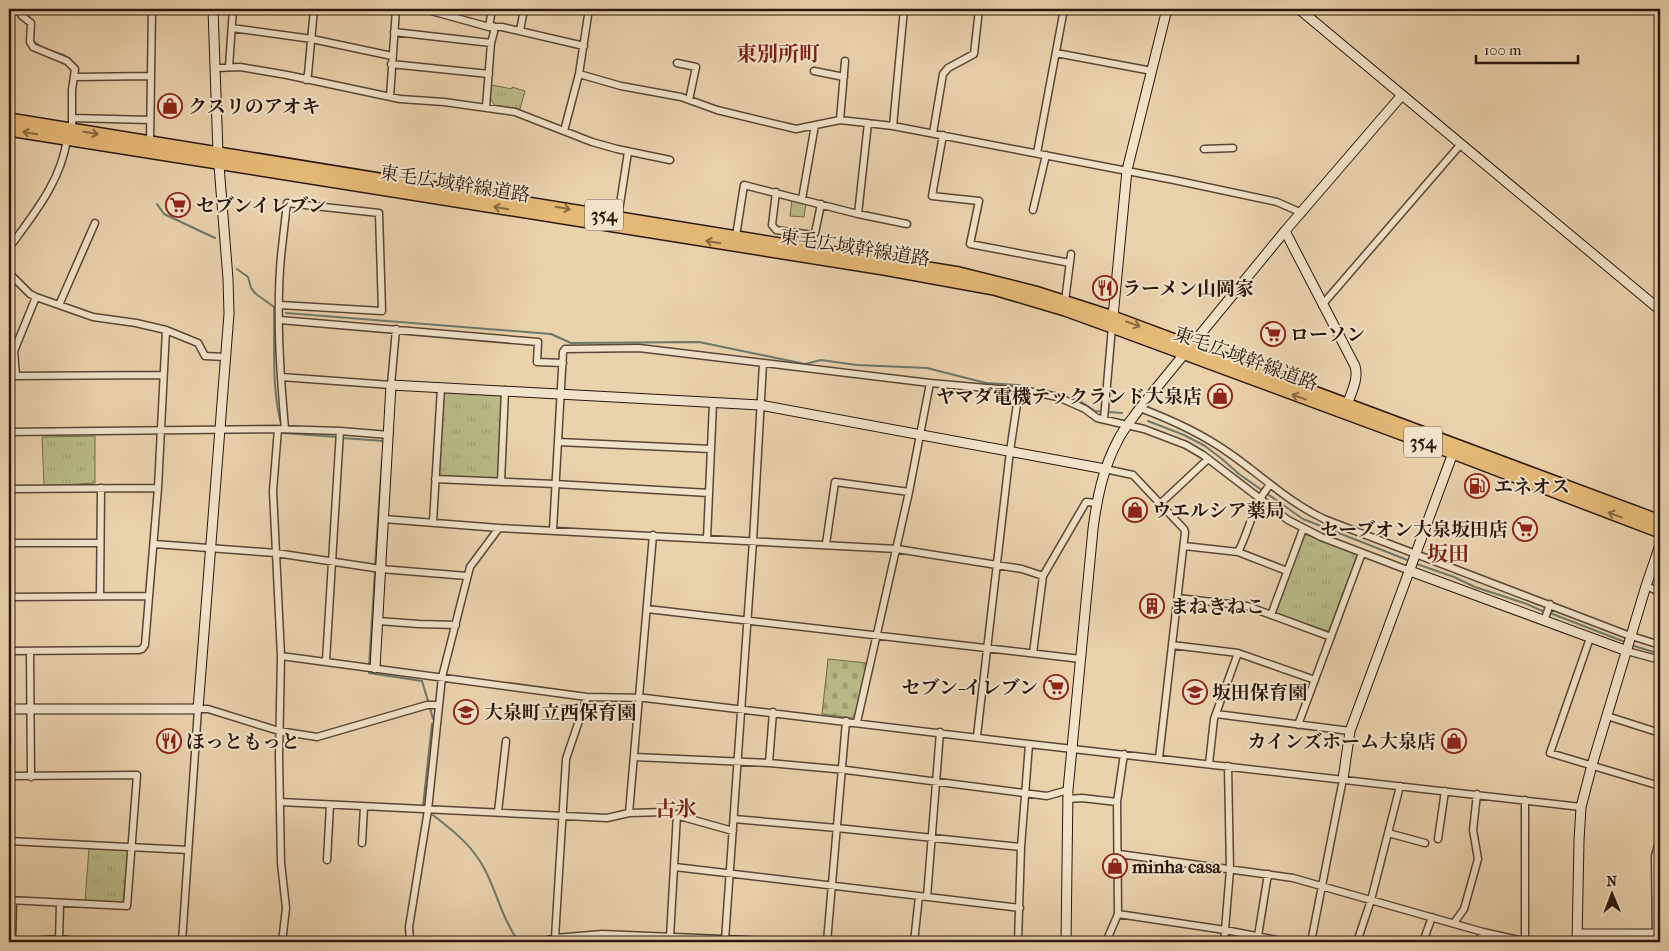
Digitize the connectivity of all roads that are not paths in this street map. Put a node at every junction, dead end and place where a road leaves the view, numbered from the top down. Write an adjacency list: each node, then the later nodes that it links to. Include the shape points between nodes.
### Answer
1 (18, 9): 38 (street, via 31,24 30,42 33,47 67,61 75,69)
2 (152, 9): 37 (street)
3 (213, 9): 32 (street)
4 (233, 9): 20 (street)
5 (314, 9): 23 (street)
6 (396, 9): 22 (street)
7 (424, 9): 18 (street)
8 (492, 9): 19 (street)
9 (524, 9): 21 (street)
10 (539, 9): 11 (street)
11 (545, 9)
12 (589, 9): 25 (street)
13 (904, 9): 50 (street)
14 (979, 9): 54 (street, via 974,54 945,70)
15 (1064, 9): 26 (street)
16 (1167, 9): 34 (street)
17 (1299, 9): 41 (street)
18 (439, 11): 19 (street)
19 (491, 26): 21 (street); 24 (street, via 494,32)
20 (232, 28): 23 (street); 31 (street)
21 (520, 31): 25 (street)
22 (394, 32): 24 (street); 27 (street)
23 (312, 39): 27 (street); 40 (street)
24 (491, 43): 35 (street)
25 (584, 46): 36 (street)
26 (1056, 53): 34 (street); 61 (street)
27 (392, 56): 30 (street)
28 (845, 61): 39 (street)
29 (677, 63): 43 (street, via 696,67)
30 (391, 64): 35 (street); 42 (street)
31 (229, 67): 32 (street); 40 (street)
32 (216, 68): 63 (street)
33 (814, 71): 39 (street)
34 (1152, 71): 65 (street)
35 (489, 74): 44 (street)
36 (579, 74): 43 (street); 53 (street)
37 (150, 76): 38 (street); 46 (street)
38 (75, 77): 51 (street)
39 (844, 77): 47 (street)
40 (306, 80): 42 (street)
41 (1402, 95): 57 (street); 70 (street)
42 (390, 97): 44 (street)
43 (689, 100): 49 (street, via 796,129)
44 (486, 107): 53 (street, via 520,114)
45 (9, 119): 51 (highway, 東毛広域幹線道路 / 354)
46 (150, 120): 51 (street); 56 (street)
47 (840, 120): 48 (street); 49 (street)
48 (868, 123): 50 (street); 71 (street)
49 (815, 125): 67 (street)
50 (893, 126): 54 (street)
51 (71, 129): 52 (highway, 東毛広域幹線道路 / 354, one-way to 52); 56 (highway, 東毛広域幹線道路 / 354, one-way to 56); 63 (highway, 東毛広域幹線道路 / 354); 78 (street, via 49,192)
52 (9, 130)
53 (564, 131): 60 (street)
54 (933, 133): 55 (street)
55 (942, 135): 61 (street); 81 (street, via 932,196 979,201 970,244)
56 (150, 142): 63 (highway, 東毛広域幹線道路 / 354)
57 (1461, 144): 87 (street); 88 (street)
58 (1233, 148): 59 (street)
59 (1204, 149)
60 (628, 152): 64 (street); 72 (street)
61 (1037, 153): 62 (street)
62 (1046, 155): 65 (street); 69 (street)
63 (218, 158): 72 (highway, 東毛広域幹線道路 / 354, one-way to 72); 90 (highway, 東毛広域幹線道路 / 354, one-way to 63, via 957,282); 94 (street, via 228,279)
64 (670, 160)
65 (1127, 170): 70 (street, via 1273,202); 90 (street)
66 (776, 192): 67 (street); 68 (street, via 772,225 776,230 813,235); 77 (street, via 744,185)
67 (802, 199): 68 (street)
68 (821, 204): 71 (street)
69 (1033, 210)
70 (1302, 213): 75 (street)
71 (858, 214): 74 (street)
72 (618, 217): 77 (highway, 東毛広域幹線道路 / 354)
73 (95, 223): 85 (street)
74 (907, 224)
75 (1285, 231): 87 (street); 93 (street)
76 (9, 235): 78 (street)
77 (736, 236): 84 (highway, 東毛広域幹線道路 / 354, via 959,273)
78 (15, 240): 79 (street)
79 (9, 248)
80 (1071, 254): 81 (street)
81 (1070, 263): 84 (street)
82 (9, 273): 83 (street)
83 (36, 297): 85 (street); 98 (street, via 14,351)
84 (1065, 301): 90 (highway, 東毛広域幹線道路 / 354)
85 (59, 305): 92 (street, via 93,317)
86 (280, 305): 86 (street, via 287,203 379,214 382,311); 89 (street)
87 (1322, 305): 107 (street, via 1357,372)
88 (1660, 310)
89 (280, 320): 91 (street); 99 (street)
90 (1113, 322): 93 (highway, 東毛広域幹線道路 / 354); 110 (street)
91 (396, 329): 95 (street, via 538,342 537,362); 101 (street)
92 (166, 330): 94 (street, via 198,343 205,356); 97 (street)
93 (1188, 350): 107 (highway, 東毛広域幹線道路 / 354); 109 (street); 122 (highway, 東毛広域幹線道路 / 354, one-way to 93)
94 (225, 357): 114 (street)
95 (562, 363): 96 (street, via 565,349 639,348); 105 (street)
96 (763, 363): 100 (street); 108 (street)
97 (163, 375): 98 (street); 113 (street)
98 (12, 376)
99 (281, 377): 101 (street); 112 (street)
100 (930, 383): 104 (street); 117 (street)
101 (392, 385): 102 (street); 118 (street)
102 (441, 388): 103 (street); 125 (street)
103 (505, 390): 105 (street); 126 (street)
104 (1019, 391): 110 (street, via 1058,396); 121 (street)
105 (560, 394): 106 (street); 119 (street)
106 (713, 403): 108 (street); 120 (street)
107 (1346, 404): 138 (highway, 東毛広域幹線道路 / 354)
108 (760, 405): 117 (street); 146 (street)
109 (1140, 408): 111 (street); 128 (street, via 1202,434)
110 (1104, 419): 111 (street)
111 (1128, 424): 123 (street, via 1186,445); 124 (street, via 1118,438)
112 (282, 429): 114 (street); 115 (street); 156 (street, via 274,491)
113 (161, 430): 114 (street); 116 (street); 130 (street)
114 (220, 431): 153 (street)
115 (340, 431): 118 (street); 159 (street)
116 (9, 432)
117 (919, 434): 121 (street); 132 (street)
118 (389, 435): 137 (street)
119 (558, 442): 120 (street); 127 (street)
120 (711, 449): 133 (street)
121 (1010, 451): 124 (street); 160 (street)
122 (1453, 454): 143 (highway, 東毛広域幹線道路 / 354, one-way to 122); 158 (street)
123 (1208, 459): 134 (street); 136 (street)
124 (1105, 469): 135 (street); 136 (street, via 1130,473)
125 (435, 479): 126 (street); 139 (street)
126 (502, 482): 127 (street)
127 (555, 484): 133 (street); 142 (street)
128 (1270, 485): 134 (street); 158 (street, via 1324,519)
129 (101, 488): 130 (street); 131 (street); 148 (street)
130 (158, 488): 149 (street)
131 (9, 489)
132 (909, 492): 150 (street, via 835,482); 154 (street)
133 (709, 493): 145 (street)
134 (1259, 499): 141 (street); 155 (street)
135 (1097, 503): 165 (street, via 1086,502); 192 (street)
136 (1161, 504): 152 (street, via 1184,528)
137 (384, 519): 139 (street); 161 (street)
138 (1660, 521)
139 (432, 522): 140 (street)
140 (499, 528): 142 (street); 164 (street)
141 (1304, 529): 157 (street); 163 (street)
142 (553, 530): 144 (street)
143 (1660, 532)
144 (653, 535): 145 (street); 173 (street)
145 (707, 539): 146 (street)
146 (754, 541): 150 (street); 175 (street)
147 (9, 543): 148 (street)
148 (100, 543): 168 (street)
149 (154, 544): 153 (street); 169 (street)
150 (826, 544): 154 (street)
151 (1660, 545): 166 (street)
152 (1184, 546): 155 (street); 171 (street)
153 (210, 548): 156 (street); 203 (street)
154 (897, 549): 160 (street); 179 (street)
155 (1238, 552): 163 (street)
156 (276, 553): 159 (street); 191 (street)
157 (1362, 553): 162 (street); 181 (street)
158 (1416, 554): 162 (street); 172 (street)
159 (332, 562): 161 (street); 194 (street)
160 (997, 566): 165 (street); 185 (street)
161 (381, 569): 164 (street); 176 (street)
162 (1410, 570): 177 (street); 212 (street)
163 (1287, 571): 174 (street)
164 (467, 576): 178 (street)
165 (1043, 576): 189 (street)
166 (1646, 586): 167 (street); 180 (street)
167 (1660, 592)
168 (100, 596): 169 (street); 170 (street)
169 (148, 596): 187 (street, via 145,645 142,649)
170 (9, 597)
171 (1178, 598): 174 (street, via 1248,606); 183 (street)
172 (1550, 604): 177 (street); 180 (street)
173 (647, 609): 175 (street); 199 (street)
174 (1271, 614): 181 (street)
175 (747, 620): 179 (street); 204 (street)
176 (378, 621): 178 (street); 195 (street)
177 (1544, 621): 182 (street)
178 (456, 625): 196 (street)
179 (877, 635): 185 (street); 209 (street)
180 (1632, 636): 184 (street); 188 (street)
181 (1331, 637): 197 (street)
182 (1590, 638): 188 (street); 225 (street, via 1549,750 1550,753)
183 (1172, 645): 190 (street); 221 (street)
184 (1660, 645)
185 (987, 648): 189 (street); 215 (street)
186 (9, 651): 187 (street)
187 (30, 651): 201 (street)
188 (1627, 651): 193 (street); 207 (street)
189 (1033, 653): 192 (street)
190 (1238, 653): 197 (street); 206 (street)
191 (281, 656): 194 (street); 211 (street)
192 (1081, 659): 218 (street)
193 (1660, 660)
194 (326, 661): 195 (street)
195 (375, 668): 196 (street)
196 (442, 677): 198 (street); 200 (street)
197 (1315, 680): 210 (street)
198 (587, 697): 199 (street); 247 (street, via 566,759)
199 (638, 697): 204 (street); 220 (street)
200 (439, 705): 211 (street, via 427,705 317,737); 244 (street)
201 (32, 708): 202 (street); 203 (street); 229 (street)
202 (9, 709)
203 (198, 709): 211 (street, via 208,709); 261 (street)
204 (742, 709): 205 (street); 222 (street)
205 (773, 712): 208 (street); 223 (street)
206 (1216, 714): 210 (street); 224 (street)
207 (1607, 716): 214 (street); 225 (street)
208 (846, 721): 209 (street); 227 (street)
209 (857, 722): 213 (street)
210 (1298, 725): 212 (street)
211 (278, 731): 239 (street)
212 (1350, 731): 230 (street)
213 (940, 732): 215 (street); 231 (street)
214 (1660, 733)
215 (977, 736): 217 (street)
216 (506, 740): 245 (street)
217 (1029, 744): 218 (street); 235 (street)
218 (1072, 748): 219 (street); 236 (street)
219 (1124, 754): 221 (street); 240 (street)
220 (634, 757): 222 (street); 246 (street)
221 (1159, 758): 224 (street)
222 (739, 761): 223 (street); 249 (street)
223 (769, 762): 227 (street)
224 (1210, 764): 226 (street)
225 (1592, 765): 233 (street); 243 (street)
226 (1228, 766): 230 (street); 265 (street)
227 (842, 770): 231 (street); 250 (street)
228 (9, 776): 229 (street)
229 (31, 776): 259 (street, via 137,775)
230 (1343, 779): 232 (street); 269 (street)
231 (937, 782): 235 (street); 253 (street)
232 (1400, 786): 234 (street); 252 (street)
233 (1660, 786)
234 (1445, 791): 237 (street); 255 (street)
235 (1024, 793): 236 (street); 260 (street)
236 (1068, 794): 240 (street); 301 (street)
237 (1477, 794): 238 (street); 279 (street, via 1473,830 1478,860 1464,909)
238 (1524, 800): 243 (street); 309 (street)
239 (280, 802): 241 (street); 294 (street, via 286,908)
240 (1117, 802): 262 (street)
241 (330, 805): 242 (street); 263 (street)
242 (364, 806): 244 (street); 257 (street)
243 (1581, 807): 286 (street)
244 (428, 810): 245 (street); 295 (street, via 409,927)
245 (498, 812): 247 (street)
246 (629, 813): 247 (street, via 606,818); 248 (street)
247 (562, 814): 285 (street)
248 (677, 814): 251 (street); 264 (street)
249 (734, 819): 250 (street); 251 (street)
250 (837, 828): 253 (street); 270 (street)
251 (733, 831): 266 (street)
252 (1388, 833): 258 (street); 274 (street)
253 (931, 837): 260 (street); 272 (street)
254 (1660, 838): 268 (street, via 1655,856)
255 (1438, 839)
256 (9, 841): 259 (street)
257 (362, 843)
258 (1424, 843)
259 (131, 846): 261 (street); 275 (street, via 126,906)
260 (1021, 847): 276 (street)
261 (188, 850): 293 (street)
262 (1118, 854): 265 (street); 277 (street)
263 (327, 860)
264 (675, 867): 266 (street); 283 (street)
265 (1230, 870): 267 (street); 280 (street)
266 (730, 872): 270 (street); 290 (street)
267 (1268, 874): 269 (street); 282 (street)
268 (1658, 884): 284 (street)
269 (1322, 885): 274 (street); 305 (street)
270 (833, 886): 271 (street); 298 (street)
271 (919, 896): 272 (street); 299 (street)
272 (927, 897): 276 (street)
273 (11, 900): 275 (street); 289 (street, via 12,942)
274 (1371, 900): 278 (street); 306 (street)
275 (60, 903): 289 (street)
276 (1020, 908): 300 (street)
277 (1118, 914): 280 (street); 302 (street)
278 (1432, 917): 279 (street); 307 (street)
279 (1454, 923): 281 (street)
280 (1225, 930): 282 (street); 303 (street)
281 (1483, 932): 308 (street); 309 (street)
282 (1258, 936): 304 (street)
283 (670, 937): 288 (street); 291 (street)
284 (1658, 937): 287 (street)
285 (555, 938): 288 (street, via 602,934); 296 (street)
286 (1577, 938): 287 (street)
287 (1614, 938)
288 (648, 939)
289 (60, 940): 292 (street)
290 (725, 940): 291 (street); 297 (street)
291 (709, 941)
292 (82, 942)
293 (182, 942)
294 (282, 942)
295 (410, 942)
296 (539, 942)
297 (793, 942)
298 (827, 942)
299 (914, 942)
300 (1018, 942)
301 (1066, 942)
302 (1106, 942)
303 (1224, 942)
304 (1287, 942)
305 (1311, 942)
306 (1357, 942)
307 (1423, 942)
308 (1478, 942)
309 (1526, 942)

